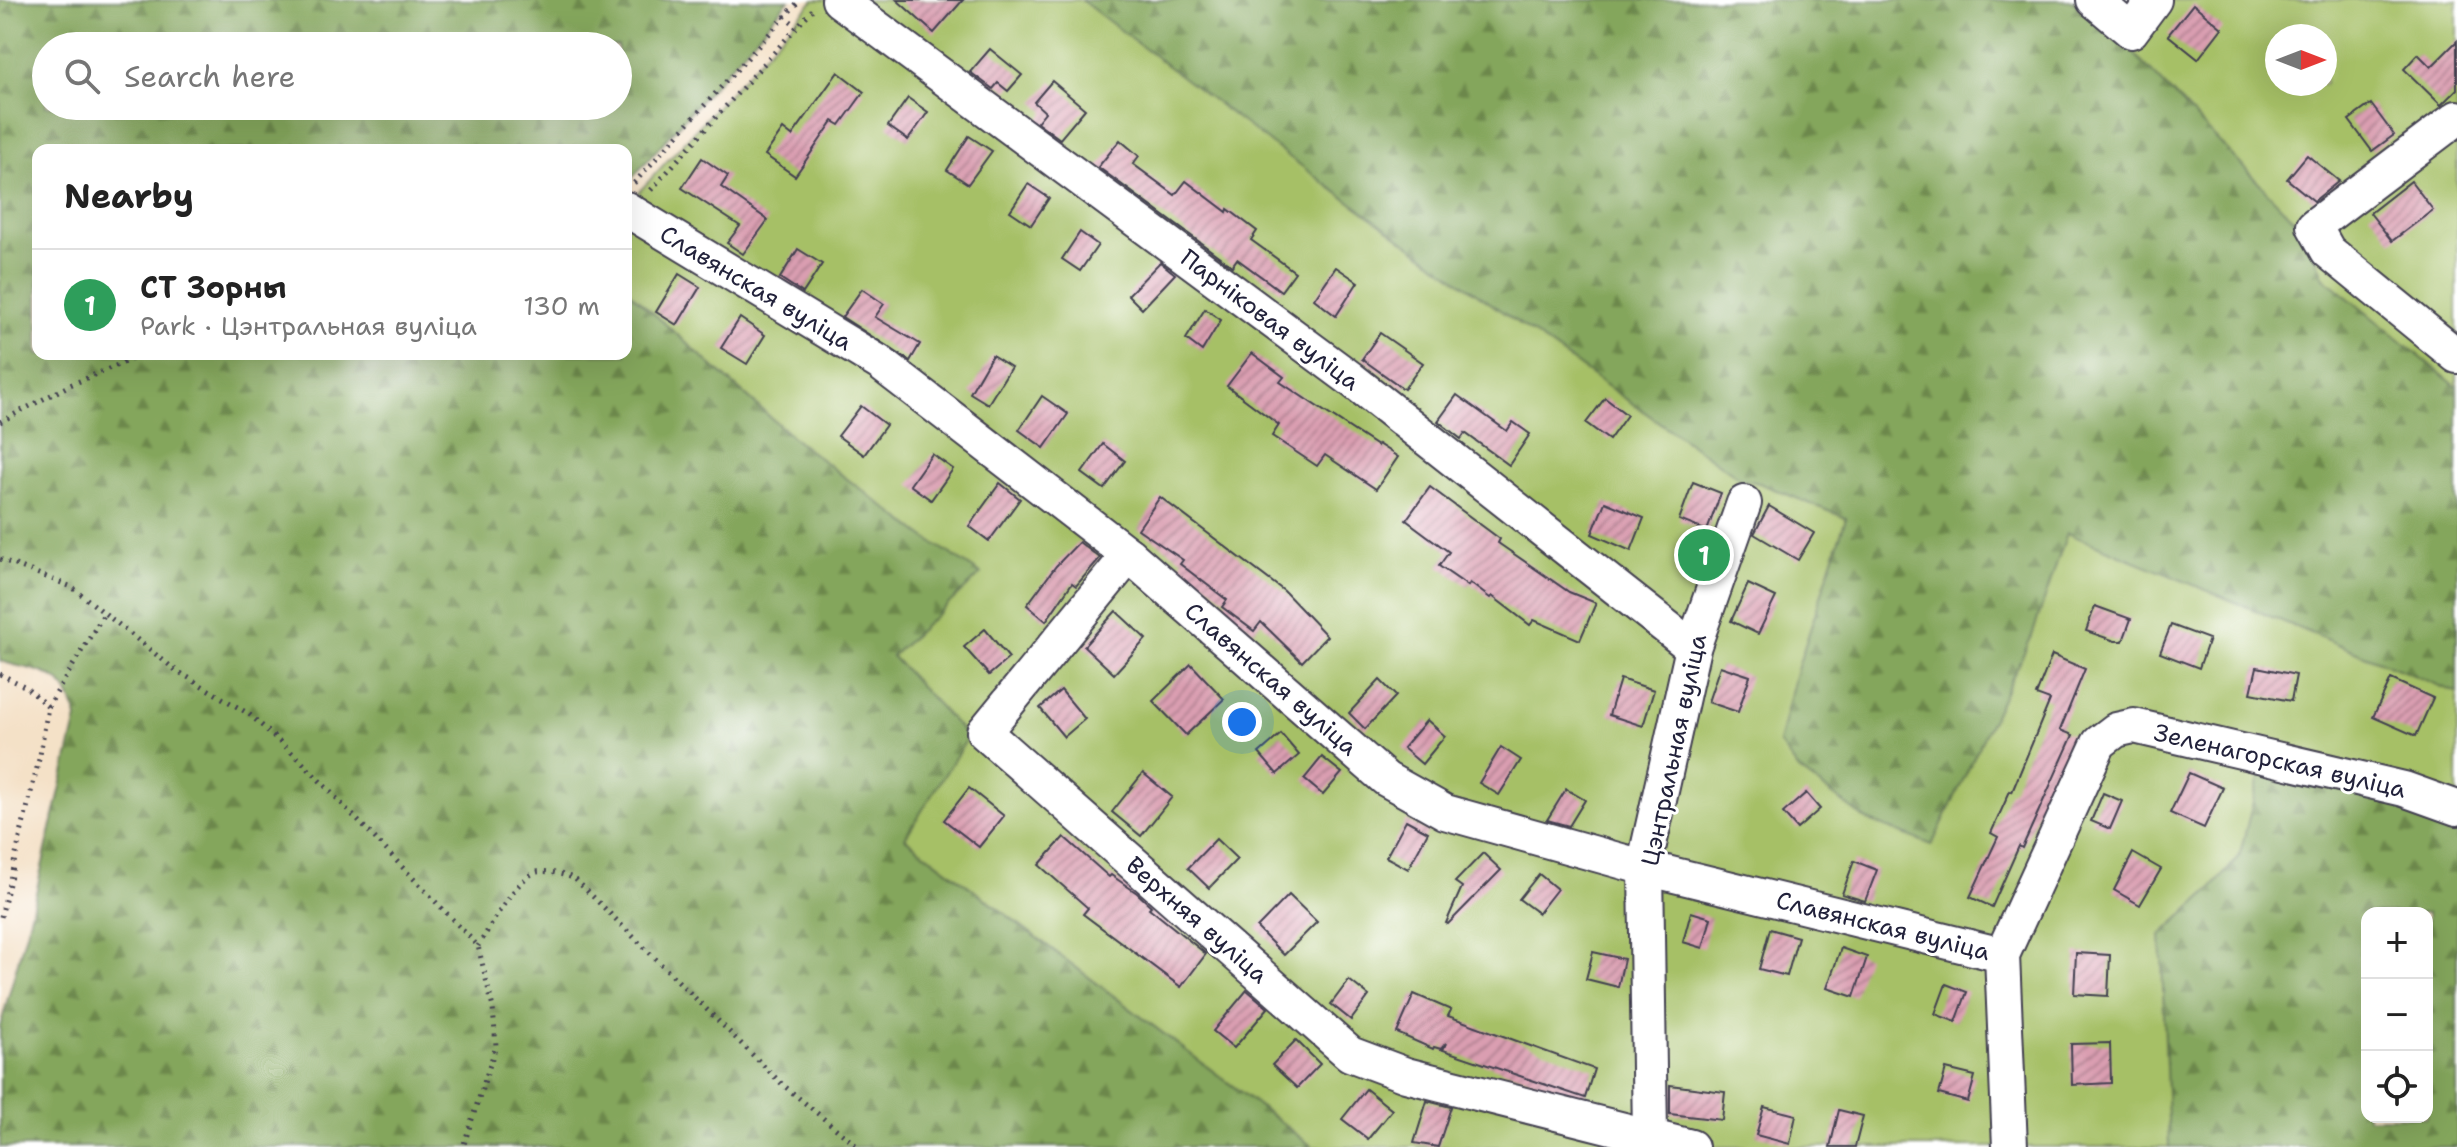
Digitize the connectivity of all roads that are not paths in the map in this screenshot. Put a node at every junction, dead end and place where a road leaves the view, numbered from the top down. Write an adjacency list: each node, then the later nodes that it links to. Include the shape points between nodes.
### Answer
1 (839, 0): 9 (street, Парніковая вуліца, via 1351,379)
2 (2094, 0): 3 (street, via 2131,31)
3 (2154, 0)
4 (2457, 118): 6 (street, via 2314,226 2328,251)
5 (632, 207): 8 (street, Славянская вуліца, via 880,363)
6 (2457, 356)
7 (1744, 503): 9 (street, Цэнтральная вуліца)
8 (1129, 555): 11 (street, Славянская вуліца, via 1386,779 1445,812); 13 (street, Верхняя вуліца, via 984,732 1350,1054 1406,1075)
9 (1693, 648): 11 (street, Цэнтральная вуліца)
10 (2457, 808): 12 (street, Зеленагорская вуліца, via 2404,789 2134,726 2116,730 2099,743)
11 (1646, 868): 12 (street, Славянская вуліца); 13 (street, Цэнтральная вуліца)
12 (2002, 955): 15 (street, Зеленагорская вуліца)
13 (1648, 1141): 14 (street)
14 (1691, 1147)
15 (2010, 1147)

